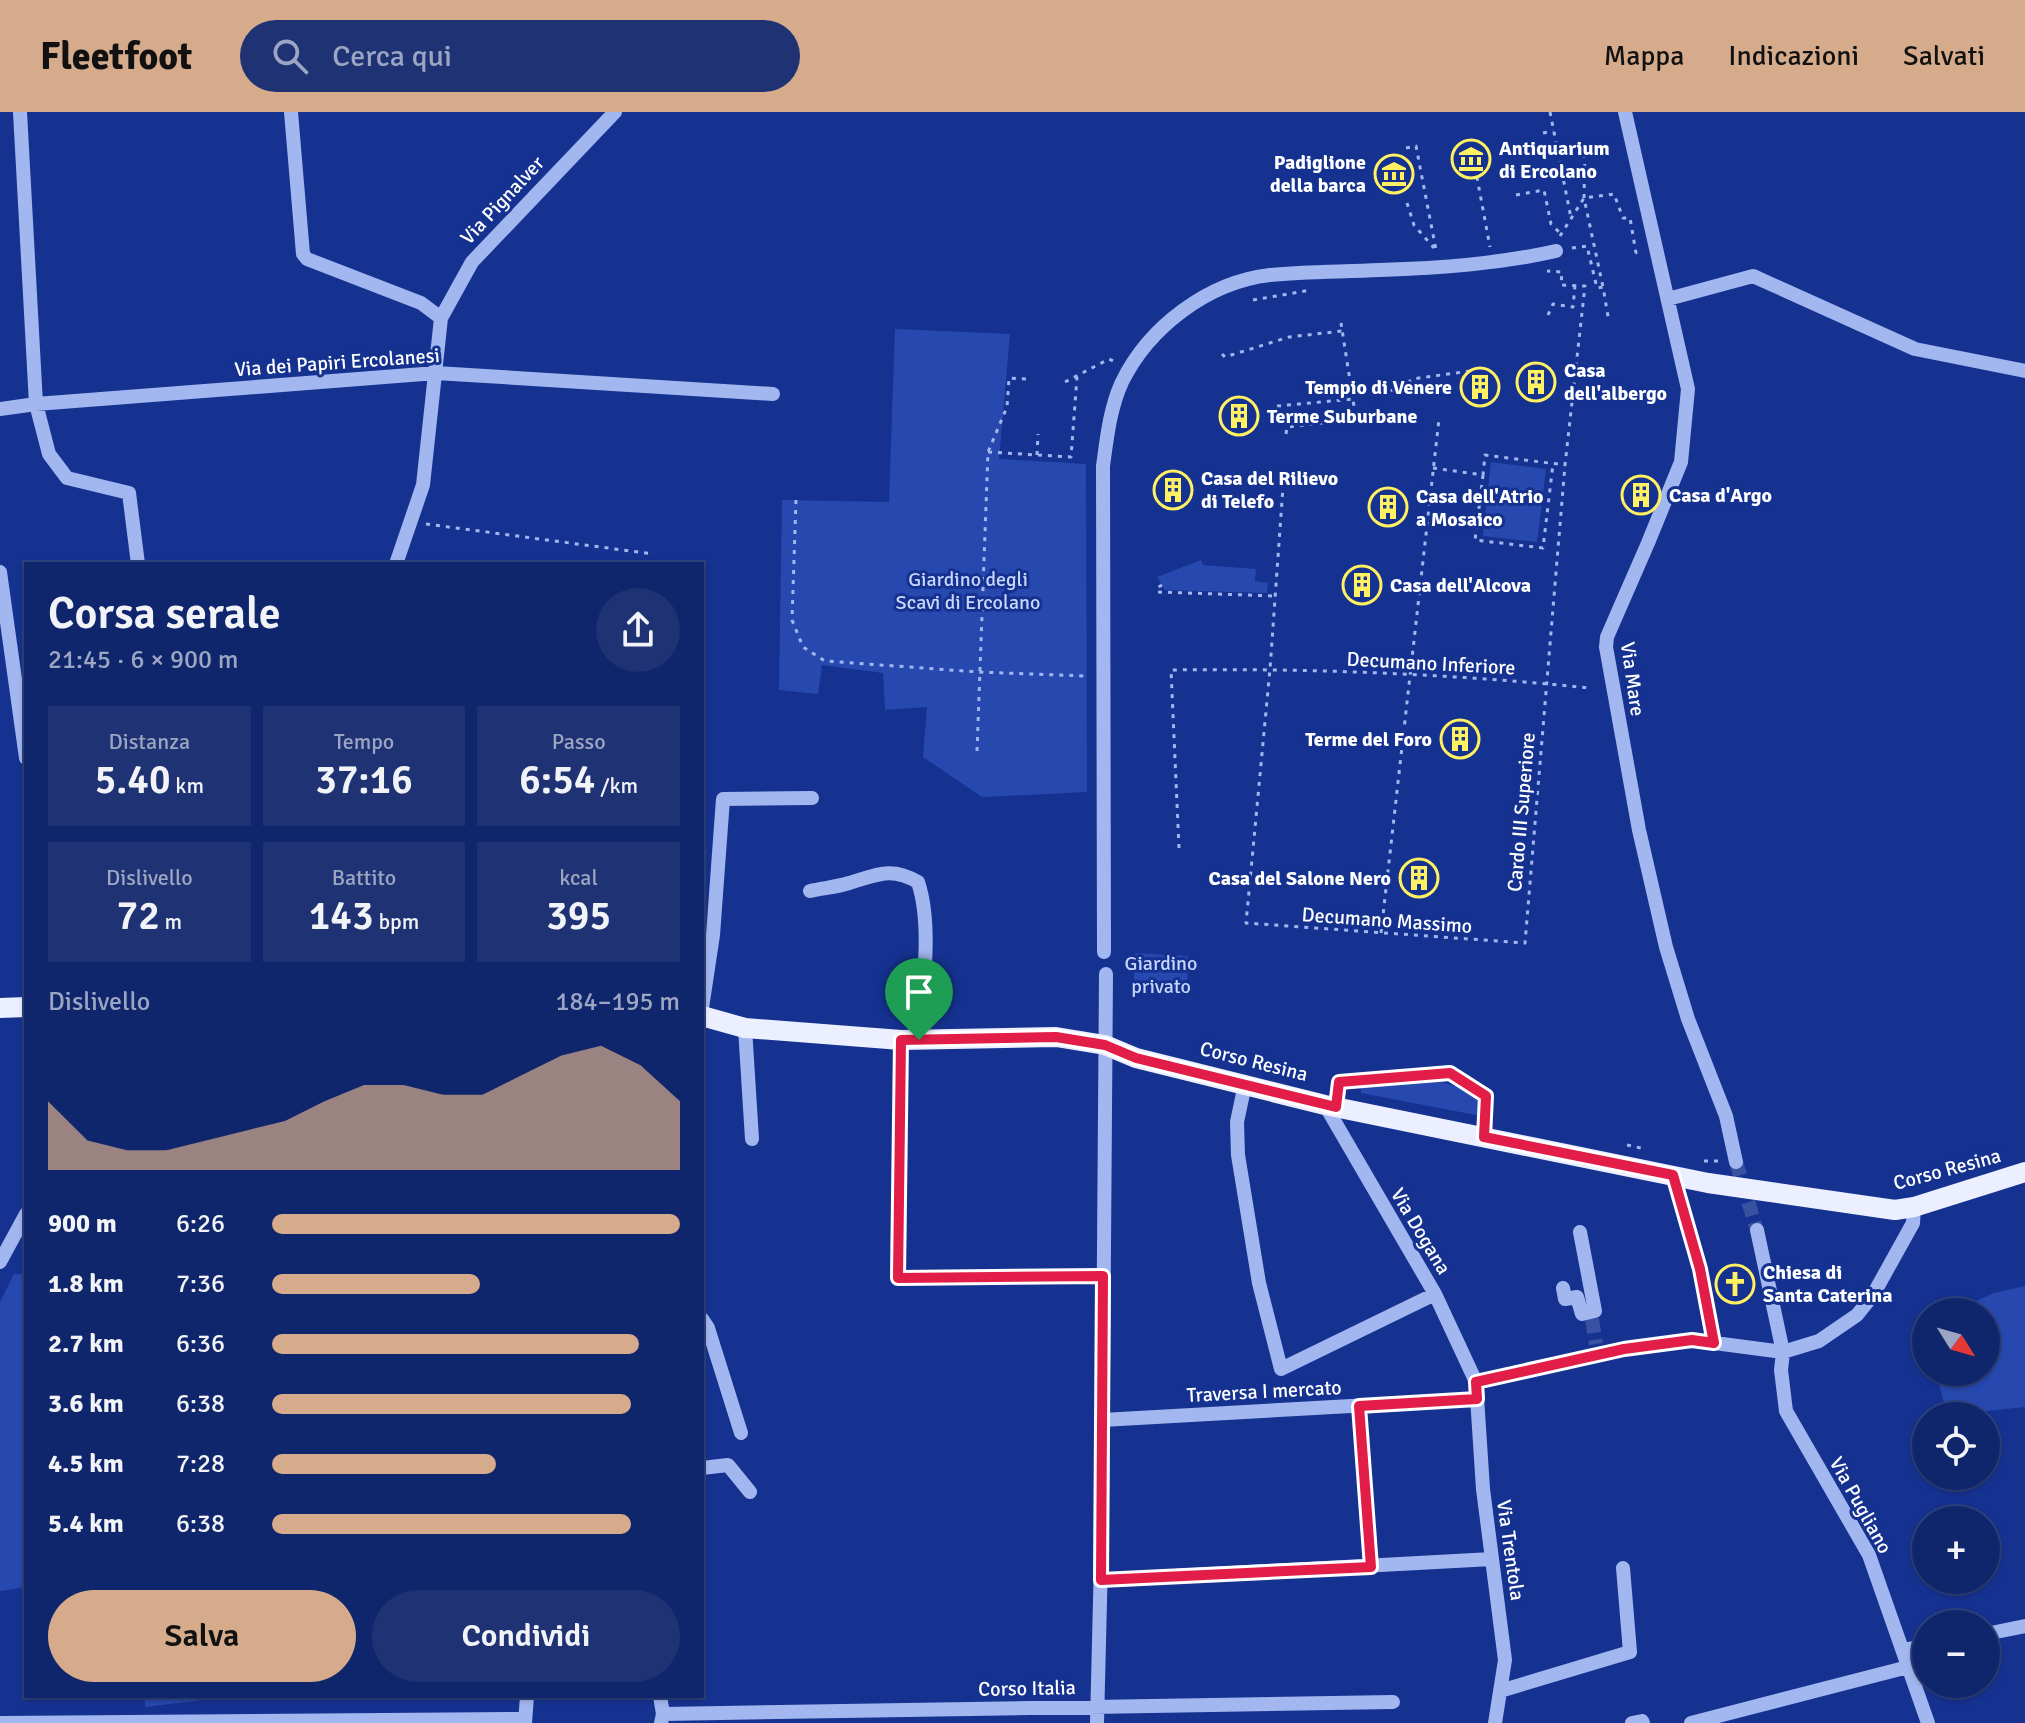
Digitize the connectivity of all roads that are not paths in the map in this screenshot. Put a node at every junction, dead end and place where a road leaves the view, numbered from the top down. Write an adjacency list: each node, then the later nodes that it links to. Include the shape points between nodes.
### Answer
1 (20, 112): 11 (street)
2 (291, 112): 7 (street, via 303,254 421,303)
3 (615, 112): 7 (street, Via Pignalver, via 472,262)
4 (1625, 112): 6 (street, Via Mare)
5 (1552, 256): 19 (street, via 1270,275 1236,282 1173,318 1129,370 1109,425 1103,466)
6 (1668, 299): 8 (street, via 1753,276 1915,349); 32 (street, Via Mare, via 1688,389 1681,462 1606,647 1666,947 1726,1116)
7 (441, 318): 9 (street, Via Pignalver)
8 (2025, 371)
9 (436, 373): 10 (street, Via dei Papiri Ercolanesi); 11 (street, Via dei Papiri Ercolanesi); 14 (street, Via Pignalver, via 423,485)
10 (773, 394)
11 (36, 404): 12 (street, Via dei Papiri Ercolanesi); 13 (street, via 49,454 67,478 129,493)
12 (0, 409)
13 (138, 562)
14 (397, 562)
15 (0, 572): 16 (street)
16 (24, 744)
17 (812, 798): 21 (street, via 723,799)
18 (810, 891): 26 (street, via 874,873 904,873 918,882 924,947)
19 (1104, 952)
20 (1106, 974): 27 (street)
21 (704, 995)
22 (24, 1007): 23 (main road)
23 (0, 1008)
24 (704, 1017): 25 (main road, Corso Resina)
25 (745, 1028): 26 (main road, Corso Resina); 31 (street)
26 (910, 1040): 27 (main road, Corso Resina, via 1056,1037); 40 (street, via 898,1278)
27 (1105, 1045): 28 (main road, Corso Resina, via 1136,1058); 40 (street)
28 (1245, 1084): 29 (main road, Corso Resina); 42 (street, via 1237,1122 1238,1155 1259,1283 1281,1369)
29 (1330, 1106): 30 (main road, Corso Resina); 30 (street, via 1339,1082 1450,1073 1486,1096); 42 (street, Via Dogana)
30 (1484, 1137): 34 (main road, Corso Resina)
31 (752, 1139)
32 (1736, 1162)
33 (2025, 1172): 35 (main road, Corso Resina)
34 (1673, 1175): 35 (main road, Corso Resina, via 1895,1210); 44 (street)
35 (1914, 1207): 45 (street, via 1913,1223 1857,1315 1819,1341)
36 (24, 1218): 39 (street)
37 (1757, 1230): 45 (street, Via Pugliano)
38 (1580, 1232): 41 (street, via 1595,1311 1582,1314 1577,1297 1565,1299)
39 (0, 1262)
40 (1103, 1276): 49 (street)
41 (1563, 1288)
42 (1435, 1294): 46 (street, Via Dogana)
43 (704, 1322): 50 (street)
44 (1714, 1343): 45 (street); 46 (street, via 1692,1340 1597,1349)
45 (1783, 1352): 60 (street, Via Pugliano, via 1786,1411 1869,1555)
46 (1476, 1382): 47 (street, Via Trentola)
47 (1477, 1399): 48 (street, Traversa I mercato); 53 (street, Via Trentola)
48 (1359, 1406): 49 (street, Traversa I mercato); 54 (street)
49 (1102, 1420): 56 (street)
50 (741, 1433)
51 (704, 1468): 52 (street, via 728,1465)
52 (750, 1492)
53 (1492, 1559): 54 (street); 62 (street, Via Trentola, via 1505,1660)
54 (1371, 1567): 56 (street)
55 (1623, 1568): 62 (street, via 1630,1652)
56 (1101, 1580): 66 (street)
57 (2025, 1626): 58 (street)
58 (2000, 1631)
59 (1912, 1648): 60 (street)
60 (1903, 1650): 61 (street, Via Pugliano)
61 (1908, 1667): 74 (street); 75 (street, Via Pugliano)
62 (1500, 1691): 71 (street, Via Trentola)
63 (527, 1698): 68 (street)
64 (660, 1698): 67 (street)
65 (1393, 1702): 66 (street, Corso Italia)
66 (1097, 1707): 67 (street, Corso Italia); 70 (street)
67 (662, 1719)
68 (525, 1721): 69 (street)
69 (0, 1723)
70 (1097, 1723)
71 (1495, 1723)
72 (1632, 1723): 73 (street)
73 (1643, 1723)
74 (1691, 1723)
75 (1928, 1723)

